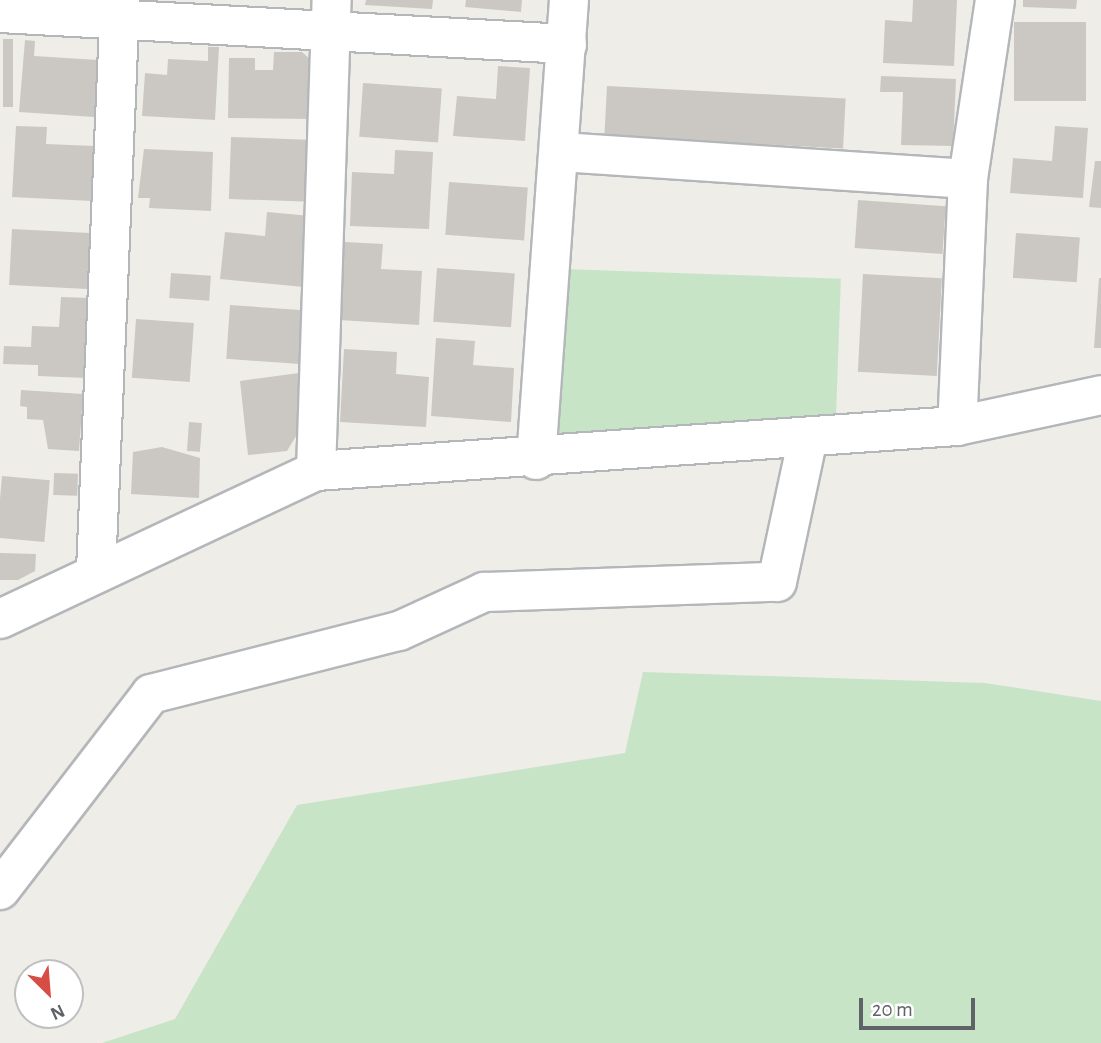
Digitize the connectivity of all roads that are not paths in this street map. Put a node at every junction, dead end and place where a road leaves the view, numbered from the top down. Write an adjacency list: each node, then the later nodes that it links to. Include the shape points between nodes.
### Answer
1 (569, 0): 6 (street)
2 (995, 0): 8 (street)
3 (120, 8): 4 (street); 5 (street); 14 (street)
4 (0, 13)
5 (331, 15): 6 (street); 13 (street)
6 (567, 44): 7 (street)
7 (561, 152): 8 (street); 12 (street)
8 (968, 179): 10 (street)
9 (1101, 395): 10 (street)
10 (957, 426): 11 (street)
11 (808, 438): 12 (street); 16 (street, via 777,582 484,593 399,631 152,694)
12 (536, 460): 13 (street, via 456,458)
13 (316, 471): 14 (street)
14 (96, 570): 15 (street)
15 (0, 619)
16 (0, 890)

